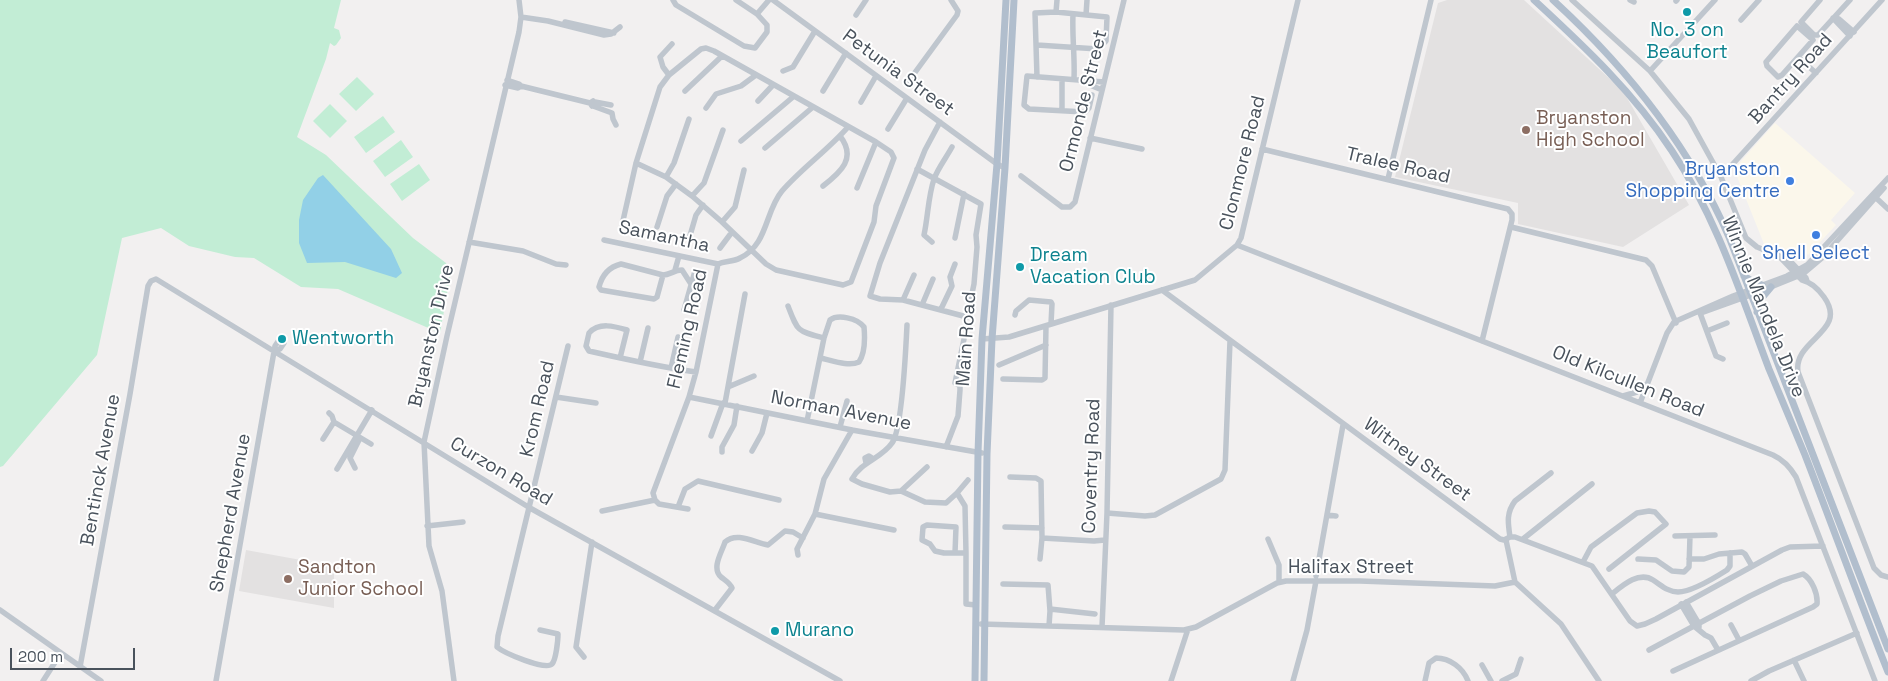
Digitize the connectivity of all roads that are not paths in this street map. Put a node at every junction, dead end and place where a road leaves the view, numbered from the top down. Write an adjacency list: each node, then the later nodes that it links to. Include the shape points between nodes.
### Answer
1 (519, 0): 25 (street, Bryanston Drive)
2 (673, 0): 23 (street, via 676,6 748,48 755,48 768,30)
3 (736, 0): 23 (street)
4 (771, 0): 23 (street, Petunia Street); 31 (street, Petunia Street)
5 (866, 0): 26 (street)
6 (951, 0): 49 (street, via 957,15)
7 (1006, 0): 81 (main road, Main Road)
8 (1014, 0): 82 (main road, Main Road)
9 (1056, 0): 22 (street)
10 (1087, 0): 27 (street)
11 (1124, 0): 50 (street, Ormonde Street)
12 (1298, 0): 79 (street, Clonmore Road)
13 (1431, 0): 90 (street)
14 (1534, 0): 134 (main road, Winnie Mandela Drive, via 1607,68 1660,133 1706,207)
15 (1553, 0): 125 (main road, Winnie Mandela Drive, via 1618,64 1667,126 1712,202)
16 (1572, 0): 40 (street)
17 (1715, 0): 40 (street)
18 (1758, 0): 29 (street)
19 (1820, 0): 28 (street, via 1800,22 1818,36)
20 (1850, 0): 28 (street)
21 (1882, 0): 32 (street, Bantry Road)
22 (1056, 12): 24 (street); 34 (street, via 1035,14)
23 (757, 14)
24 (1073, 14): 27 (street); 35 (street, via 1072,41)
25 (520, 15): 30 (street, via 604,35 614,33); 51 (street, Bryanston Drive)
26 (856, 15)
27 (1086, 15): 35 (street, via 1107,16 1106,41 1098,49)
28 (1834, 17): 32 (street)
29 (1741, 20)
30 (620, 27)
31 (815, 31): 36 (street, Petunia Street); 39 (street, via 792,67)
32 (1852, 34): 43 (street, Bantry Road)
33 (672, 44): 41 (street, via 660,57)
34 (1037, 45): 35 (street); 45 (street)
35 (1075, 47): 47 (street)
36 (846, 53): 44 (street, Petunia Street); 54 (street)
37 (722, 56): 41 (street, via 710,49 701,49); 42 (street); 55 (street)
38 (1797, 58): 38 (street, via 1779,77 1766,65 1797,26 1813,40); 43 (street)
39 (784, 71)
40 (1650, 71): 88 (street, via 1689,118)
41 (669, 75): 80 (street, via 659,90)
42 (756, 75): 52 (street); 64 (street, via 741,86 716,94)
43 (1815, 75): 88 (street, Bantry Road)
44 (876, 76): 58 (street, Petunia Street); 60 (street)
45 (1037, 77): 46 (street); 65 (street, via 1026,77 1025,108)
46 (1062, 79): 47 (street); 65 (street)
47 (1074, 79): 48 (street)
48 (1083, 81): 50 (street); 53 (street)
49 (908, 82)
50 (1104, 82): 53 (street, Ormonde Street)
51 (506, 83): 61 (street); 109 (street, Bryanston Drive)
52 (774, 86): 57 (street); 59 (street)
53 (1102, 90): 73 (street, Ormonde Street)
54 (824, 91)
55 (685, 92)
56 (1092, 94): 65 (street, via 1087,111)
57 (793, 96): 63 (street); 74 (street)
58 (906, 98): 67 (street, Petunia Street); 71 (street)
59 (758, 101)
60 (861, 102)
61 (593, 104): 62 (street); 68 (street, via 612,113)
62 (611, 106)
63 (813, 107): 69 (street); 77 (street)
64 (706, 108)
65 (1062, 110)
66 (689, 119): 85 (street, via 674,164)
67 (940, 122): 81 (street, Petunia Street); 83 (street)
68 (616, 125)
69 (848, 127): 72 (street, Fleming Road); 75 (street)
70 (723, 130): 96 (street, via 704,182)
71 (888, 130)
72 (840, 136): 93 (street, via 848,148 847,159 840,172); 113 (street, Fleming Road, via 781,192 764,233)
73 (1090, 138): 78 (street); 86 (street, Ormonde Street, via 1075,202 1070,207 1062,207)
74 (741, 141)
75 (876, 142): 94 (street); 113 (street, via 891,152 893,162 851,283 842,285 776,270)
76 (952, 147): 87 (street)
77 (765, 148)
78 (1142, 149)
79 (1262, 149): 90 (street, Tralee Road); 105 (street, Clonmore Road)
80 (636, 163): 85 (street); 101 (street)
81 (997, 164): 82 (street, Petunia Street); 153 (main road, Main Road)
82 (1006, 168): 154 (main road, Main Road)
83 (917, 169): 87 (street); 135 (street, via 870,294 872,298)
84 (744, 170): 100 (street, via 735,207)
85 (666, 176): 92 (street)
86 (1021, 176)
87 (934, 177): 95 (street); 110 (street, via 924,234)
88 (1721, 177): 122 (street, via 1746,238 1757,247 1789,260)
89 (1888, 178): 97 (street)
90 (1388, 179): 102 (street, Tralee Road, via 1416,189 1506,208 1512,214)
91 (1888, 183): 97 (street)
92 (676, 184): 96 (street); 103 (street, via 667,196)
93 (823, 186)
94 (857, 188)
95 (964, 194): 106 (street); 139 (street, via 981,205 971,303 967,317)
96 (692, 196): 98 (street)
97 (1874, 196): 99 (street); 122 (street, via 1822,258)
98 (703, 205): 100 (street); 107 (street)
99 (1888, 209)
100 (722, 222): 104 (street)
101 (622, 225)
102 (1510, 226): 144 (street, via 1648,262); 156 (street)
103 (656, 227)
104 (732, 232): 112 (street); 113 (street)
105 (1242, 234): 111 (street, Clonmore Road); 114 (street)
106 (955, 238)
107 (688, 239)
108 (604, 240): 116 (street, Samantha)
109 (469, 242): 119 (street, via 523,251); 192 (street, Bryanston Drive)
110 (932, 242)
111 (1236, 245): 114 (street, Old Kilcullen Road); 115 (street, Clonmore Road)
112 (720, 248)
113 (750, 250): 117 (street, Fleming Road, via 738,259)
114 (1248, 250): 115 (street); 156 (street, Old Kilcullen Road)
115 (1229, 252): 131 (street, Clonmore Road, via 1195,280)
116 (679, 256): 117 (street, Samantha); 120 (street)
117 (718, 264): 167 (street, Fleming Road)
118 (955, 264): 139 (street, via 950,277 951,288)
119 (566, 265)
120 (675, 270): 123 (street); 128 (street, via 684,272)
121 (695, 271): 128 (street)
122 (1799, 273): 129 (street); 130 (street); 244 (street, via 1826,299 1829,318 1822,333 1800,354 1798,372 1874,568)
123 (663, 275): 123 (street, via 618,265 602,276 599,287 601,290 654,299)
124 (914, 275): 135 (street)
125 (1744, 276): 129 (main road); 132 (main road, Winnie Mandela Drive)
126 (153, 279): 160 (street, Curzon Road, via 159,279); 274 (street, Bentinck Avenue, via 148,286)
127 (933, 279): 136 (street)
128 (691, 284): 140 (street)
129 (1762, 285): 132 (street)
130 (1771, 288): 132 (street); 141 (main road, via 1761,299)
131 (1162, 290): 137 (street); 155 (street, Witney Street)
132 (1750, 293): 134 (street); 141 (main road, Winnie Mandela Drive)
133 (745, 294): 171 (street)
134 (1741, 296): 142 (street); 144 (street); 276 (main road, Winnie Mandela Drive)
135 (903, 300): 136 (street)
136 (922, 304): 139 (street)
137 (1111, 305): 147 (street); 214 (street, Coventry Road)
138 (788, 306): 151 (street, via 796,328)
139 (941, 309)
140 (684, 310)
141 (1757, 312): 266 (main road, Winnie Mandela Drive)
142 (1700, 313): 144 (street); 149 (street)
143 (1015, 315): 147 (street, via 1029,300 1051,302)
144 (1676, 322): 170 (street)
145 (1727, 323): 149 (street)
146 (907, 325): 190 (street)
147 (1048, 325): 154 (street); 158 (street)
148 (648, 328): 164 (street)
149 (1707, 331): 163 (street, via 1716,356)
150 (678, 337): 166 (street)
151 (824, 338): 162 (street); 162 (street, via 834,317 858,321 864,327 859,362)
152 (964, 339): 194 (street, via 955,381 960,386 958,416)
153 (982, 339): 154 (street); 197 (main road, Main Road)
154 (992, 339): 198 (main road, Main Road)
155 (1230, 341): 185 (street, Witney Street); 214 (street, via 1223,476 1155,515)
156 (1482, 341): 172 (street, Old Kilcullen Road)
157 (281, 342): 160 (street, Shepherd Avenue)
158 (1046, 344): 165 (street); 169 (street, via 1045,378)
159 (568, 346): 173 (street, Krom Road)
160 (275, 351): 180 (street, Curzon Road); 279 (street, Shepherd Avenue)
161 (620, 358): 161 (street, via 588,350 589,333 599,326 626,330); 164 (street)
162 (820, 358): 183 (street)
163 (1723, 359)
164 (640, 362): 166 (street)
165 (999, 365)
166 (672, 368): 167 (street)
167 (696, 372): 174 (street, Fleming Road)
168 (754, 376): 171 (street)
169 (1003, 379)
170 (1648, 382): 172 (street, via 1637,392); 178 (street)
171 (728, 386): 177 (street)
172 (1623, 396): 178 (street, Old Kilcullen Road)
173 (556, 397): 176 (street); 211 (street, Krom Road)
174 (689, 397): 177 (street, Norman Avenue); 208 (street, Fleming Road, via 653,493)
175 (847, 401): 186 (street)
176 (596, 403)
177 (724, 403): 179 (street, Norman Avenue); 188 (street)
178 (1640, 403): 233 (street, Old Kilcullen Road, via 1787,463 1796,477)
179 (737, 406): 182 (street, Norman Avenue); 196 (street, via 734,425)
180 (372, 410): 189 (street); 192 (street, Curzon Road)
181 (329, 413): 184 (street)
182 (767, 413): 183 (street, Norman Avenue); 195 (street, via 762,433)
183 (807, 421): 186 (street, Norman Avenue)
184 (334, 422): 189 (street); 191 (street)
185 (1343, 425): 216 (street); 228 (street, Witney Street, via 1500,539)
186 (840, 427): 187 (street, Norman Avenue)
187 (852, 430): 190 (street, Norman Avenue); 215 (street, via 824,479)
188 (711, 436)
189 (359, 437): 193 (street); 200 (street, via 350,458); 201 (street)
190 (895, 438): 194 (street, Norman Avenue); 206 (street, via 853,479 890,492)
191 (323, 440)
192 (424, 442): 211 (street, Curzon Road); 219 (street, Bryanston Drive)
193 (371, 444)
194 (946, 447): 197 (street, Norman Avenue)
195 (752, 451)
196 (722, 452)
197 (978, 453): 198 (street, Norman Avenue); 251 (main road, Main Road)
198 (987, 454): 257 (main road, Main Road)
199 (927, 467): 206 (street)
200 (355, 468)
201 (337, 469)
202 (1551, 473): 228 (street, via 1511,507)
203 (1010, 477): 221 (street, via 1041,481)
204 (968, 480): 207 (street)
205 (1592, 484): 230 (street)
206 (900, 491): 207 (street, via 925,502 941,504)
207 (957, 493): 235 (street, via 965,506)
208 (655, 500): 210 (street, via 659,504); 213 (street)
209 (779, 500): 210 (street, via 698,482 685,489)
210 (678, 507): 212 (street)
211 (530, 508): 232 (street, Curzon Road); 263 (street, Krom Road, via 497,647 532,663 549,666 554,662 558,634)
212 (688, 509)
213 (602, 511)
214 (1107, 513): 231 (street, Coventry Road)
215 (815, 514): 222 (street); 226 (street)
216 (1327, 515): 217 (street); 245 (street)
217 (1336, 516)
218 (463, 522): 219 (street)
219 (427, 526): 280 (street, Bryanston Drive, via 430,554 442,591)
220 (1005, 527): 221 (street)
221 (1042, 528): 227 (street)
222 (894, 530)
223 (1715, 535): 225 (street)
224 (1676, 536): 225 (street)
225 (1690, 536): 240 (street)
226 (803, 538): 237 (street, via 797,549); 253 (street, via 785,531 770,545 739,538 726,541 716,569 732,588)
227 (1042, 538): 231 (street); 238 (street)
228 (1508, 538): 230 (street, Witney Street); 247 (street)
229 (1268, 539): 246 (street, via 1279,565)
230 (1522, 539): 241 (street, Witney Street)
231 (1105, 540): 261 (street, Coventry Road)
232 (592, 542): 253 (street, Curzon Road); 270 (street, via 576,647)
233 (1823, 546): 242 (street, Witney Street, via 1786,548); 264 (street, Old Kilcullen Road)
234 (955, 553): 234 (street, via 934,551 922,540 923,527 956,527); 235 (street)
235 (966, 553): 251 (street, via 966,604)
236 (1730, 553): 240 (street); 242 (street, via 1744,553); 249 (street, via 1727,570 1689,590 1675,592 1651,579 1637,578)
237 (798, 555)
238 (1040, 559)
239 (1638, 559): 240 (street, via 1659,560 1668,570 1679,573 1688,570)
240 (1689, 559)
241 (1583, 562): 243 (street, via 1591,546 1632,516 1649,511 1657,513 1666,524); 249 (street, Witney Street, via 1592,566)
242 (1752, 566): 250 (street, Witney Street)
243 (1609, 569)
244 (1888, 577)
245 (1316, 578): 246 (street, Halifax Street); 247 (street, Halifax Street, via 1487,586); 285 (street, via 1309,622)
246 (1279, 582): 262 (street, Halifax Street)
247 (1515, 582): 290 (street, via 1561,624)
248 (1003, 584): 254 (street, via 1048,585)
249 (1612, 594): 250 (street, Witney Street, via 1637,626)
250 (1684, 603): 260 (street)
251 (976, 604): 256 (main road, Main Road)
252 (0, 610): 269 (street)
253 (715, 610): 281 (street, Curzon Road)
254 (1050, 610): 255 (street); 259 (street)
255 (1095, 614)
256 (976, 624): 257 (street, Halifax Street); 282 (main road, Main Road)
257 (985, 624): 259 (street, Halifax Street); 283 (main road, Main Road)
258 (1731, 625): 265 (street)
259 (1052, 626): 261 (street, Halifax Street)
260 (1697, 626): 265 (street, via 1766,588 1798,574 1806,576 1817,604); 267 (street); 268 (street, via 1711,638)
261 (1102, 627): 262 (street, Halifax Street)
262 (1188, 629): 284 (street)
263 (540, 630)
264 (1857, 633): 272 (street); 293 (street, Old Kilcullen Road)
265 (1739, 640): 268 (street)
266 (1888, 649)
267 (1648, 650)
268 (1718, 650): 275 (street)
269 (61, 653): 274 (street); 277 (street)
270 (584, 657)
271 (1521, 659): 289 (street, via 1516,674)
272 (1794, 660): 291 (street); 292 (street)
273 (1482, 664): 288 (street)
274 (80, 667): 278 (street)
275 (1673, 671)
276 (1888, 672)
277 (43, 681)
278 (101, 681)
279 (216, 681)
280 (454, 681)
281 (840, 681)
282 (975, 681)
283 (984, 681)
284 (1171, 681)
285 (1293, 681)
286 (1425, 681): 287 (street, via 1428,666 1436,658 1449,660)
287 (1468, 681)
288 (1491, 681)
289 (1502, 681)
290 (1600, 681)
291 (1751, 681)
292 (1804, 681)
293 (1875, 681)

